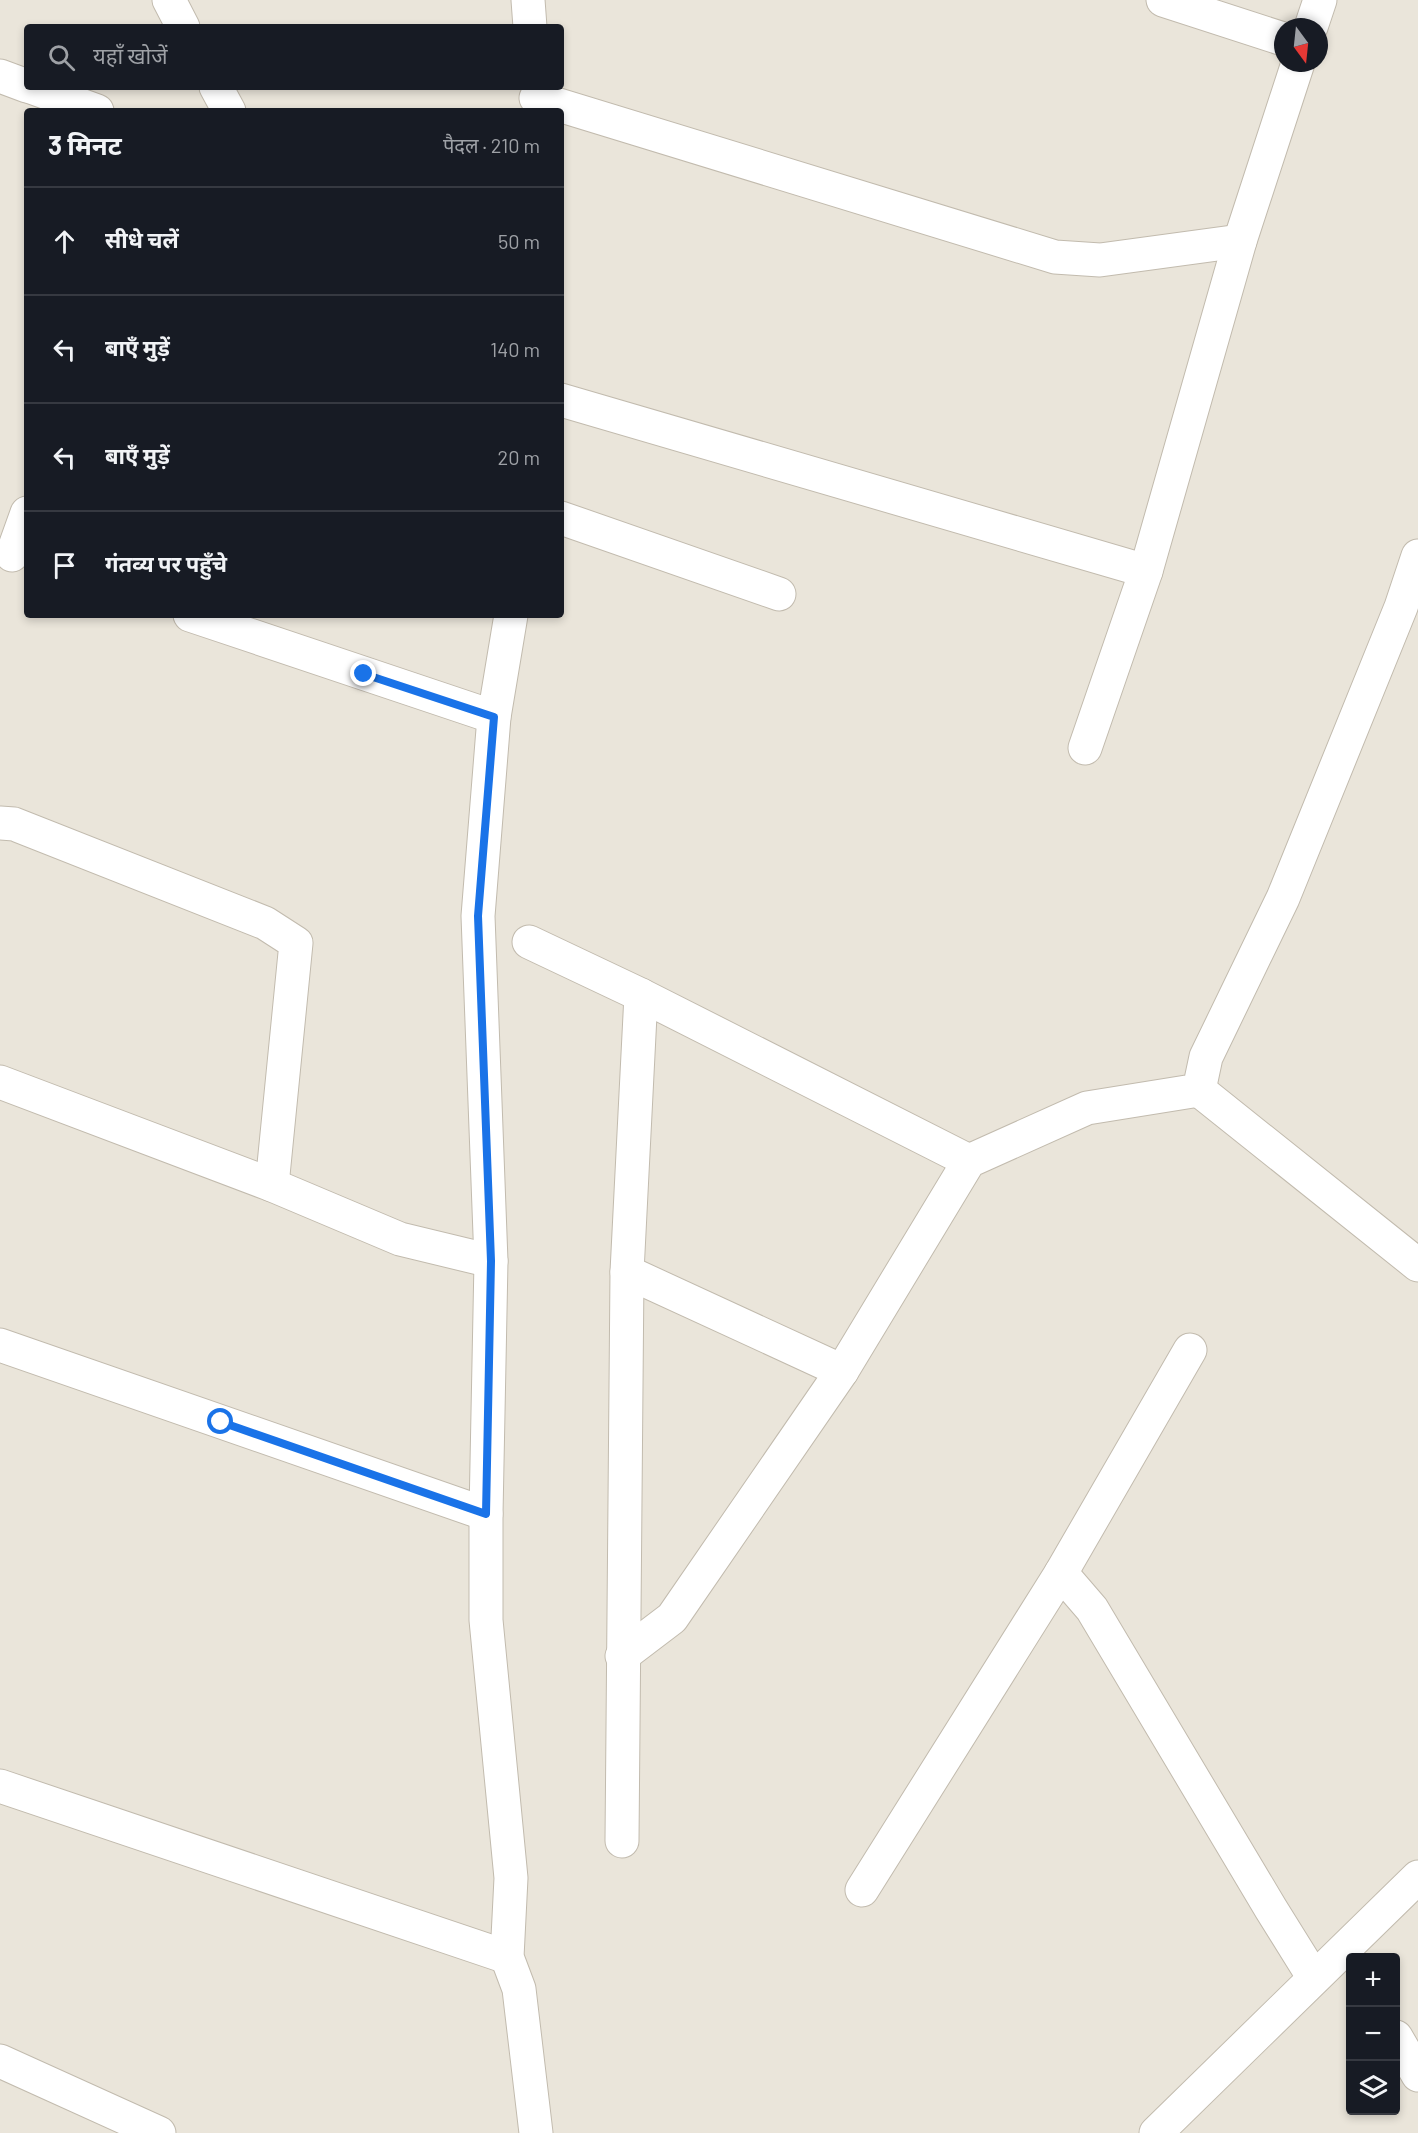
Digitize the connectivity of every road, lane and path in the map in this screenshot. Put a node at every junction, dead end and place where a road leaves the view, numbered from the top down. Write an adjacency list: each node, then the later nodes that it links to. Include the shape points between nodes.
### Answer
1 (169, 0): 6 (street)
2 (528, 0): 7 (street)
3 (1163, 0): 8 (street)
4 (1320, 0): 5 (street)
5 (1314, 18)
6 (181, 24)
7 (530, 24)
8 (1274, 36)
9 (1295, 72): 17 (street)
10 (0, 76): 11 (street)
11 (24, 84)
12 (40, 90): 15 (street)
13 (218, 90): 16 (street)
14 (536, 99): 17 (street, via 1055,256 1100,260)
15 (89, 108)
16 (227, 108)
17 (1240, 242): 23 (street)
18 (564, 401): 23 (street)
19 (564, 519): 24 (street)
20 (24, 522): 21 (street)
21 (13, 555)
22 (1418, 556): 33 (street, via 1283,898 1206,1057)
23 (1146, 571): 28 (street)
24 (779, 594)
25 (199, 618): 27 (street)
26 (510, 618): 27 (street)
27 (494, 717): 36 (street, via 478,916)
28 (1085, 748)
29 (0, 823): 35 (street, via 14,824 265,923 296,943)
30 (529, 942): 31 (street)
31 (641, 995): 34 (street); 38 (street)
32 (0, 1082): 35 (street)
33 (1199, 1090): 34 (street, via 1087,1108); 37 (street)
34 (969, 1161): 41 (street)
35 (272, 1185): 36 (street, via 400,1239)
36 (491, 1261): 42 (street)
37 (1418, 1265)
38 (627, 1272): 41 (street); 44 (street)
39 (0, 1345): 42 (street)
40 (1190, 1350): 43 (street)
41 (843, 1371): 44 (street, via 672,1618)
42 (486, 1514): 50 (street, via 486,1620 511,1878)
43 (1061, 1574): 48 (street); 52 (street, via 1092,1609)
44 (622, 1656): 46 (street)
45 (0, 1786): 50 (street)
46 (621, 1841)
47 (1418, 1877): 49 (street)
48 (862, 1890)
49 (1350, 1953)
50 (507, 1957): 57 (street, via 519,1989)
51 (1346, 1957): 52 (street)
52 (1314, 1978): 58 (street)
53 (1400, 2045): 55 (street)
54 (0, 2061): 56 (street)
55 (1418, 2075)
56 (159, 2133)
57 (536, 2133)
58 (1156, 2133)

